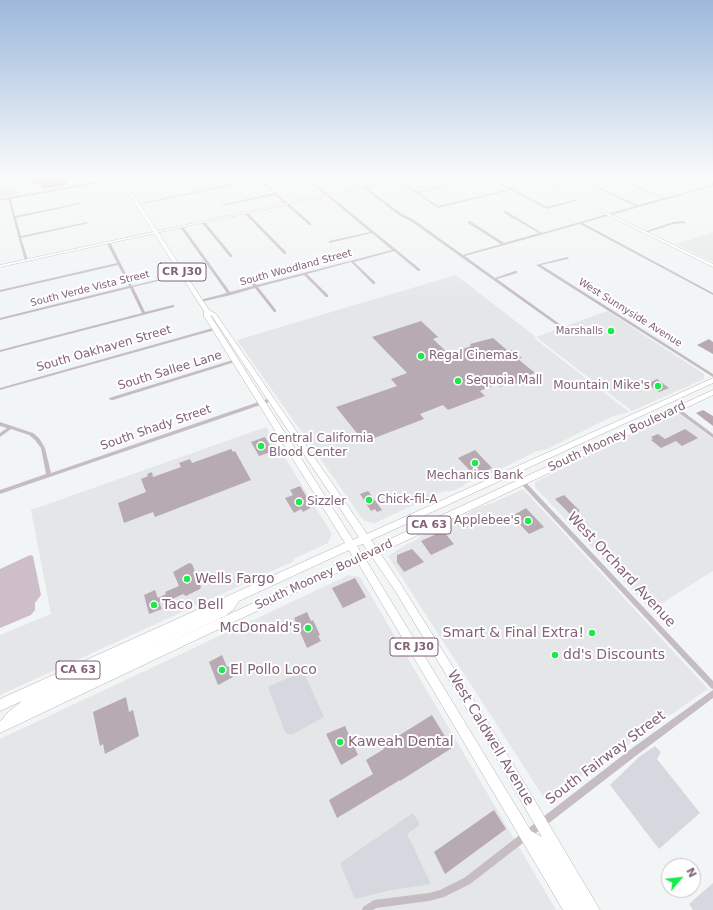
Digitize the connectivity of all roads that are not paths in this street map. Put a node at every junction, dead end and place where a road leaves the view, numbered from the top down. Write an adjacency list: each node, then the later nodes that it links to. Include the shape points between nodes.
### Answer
1 (15, 219): 22 (street)
2 (148, 219): 18 (main road, West Caldwell Avenue / CR J30)
3 (215, 219): 11 (street)
4 (252, 219): 27 (street)
5 (305, 219): 16 (street)
6 (357, 219): 19 (street)
7 (412, 219): 29 (street)
8 (517, 219): 21 (street)
9 (591, 219): 13 (street)
10 (618, 219): 20 (street)
11 (203, 222): 17 (street); 28 (street)
12 (469, 222): 25 (street)
13 (581, 222): 21 (street); 47 (street)
14 (684, 222): 20 (street)
15 (87, 223): 22 (street)
16 (310, 224)
17 (181, 226): 18 (street); 46 (street)
18 (156, 232): 23 (street); 38 (main road, West Caldwell Avenue / CR J30)
19 (373, 232): 24 (street); 26 (street)
20 (645, 232): 35 (street)
21 (541, 234): 25 (street)
22 (20, 237): 31 (street)
23 (108, 242): 31 (street); 33 (street)
24 (330, 242)
25 (503, 244): 29 (street)
26 (394, 250): 32 (street, South Woodland Street); 36 (street)
27 (285, 253)
28 (231, 256)
29 (463, 256): 41 (street)
30 (567, 258): 60 (street, West Sunnyside Avenue, via 538,265)
31 (26, 260): 34 (street)
32 (351, 262): 39 (street, South Woodland Street); 42 (street)
33 (119, 264): 43 (street); 45 (street)
34 (0, 266)
35 (713, 266)
36 (418, 270)
37 (516, 272): 41 (street)
38 (183, 274): 43 (street, South Verde Vista Street); 49 (main road, West Caldwell Avenue / CR J30)
39 (305, 274): 44 (street, South Woodland Street); 48 (street)
40 (249, 278): 44 (street)
41 (495, 279): 55 (street)
42 (374, 283)
43 (131, 287): 53 (street); 54 (street, South Verde Vista Street)
44 (256, 287): 46 (street, South Woodland Street); 52 (street)
45 (0, 292)
46 (230, 294): 49 (street, South Woodland Street)
47 (713, 294)
48 (327, 296)
49 (201, 301): 51 (main road, West Caldwell Avenue / CR J30)
50 (173, 306): 53 (street)
51 (207, 311): 56 (main road, West Caldwell Avenue / CR J30); 58 (main road, West Caldwell Avenue / CR J30, via 214,315)
52 (275, 311)
53 (144, 313): 57 (street)
54 (0, 319)
55 (559, 325)
56 (214, 329): 58 (main road, via 220,330 231,347); 59 (main road, West Caldwell Avenue / CR J30); 62 (street, South Oakhaven Street)
57 (0, 351)
58 (238, 352): 65 (main road, West Caldwell Avenue / CR J30)
59 (234, 361): 64 (street, South Sallee Lane); 66 (main road, West Caldwell Avenue / CR J30)
60 (713, 376)
61 (713, 380): 72 (main road, South Mooney Boulevard / CA 63)
62 (0, 388)
63 (713, 392): 67 (main road, South Mooney Boulevard / CA 63)
64 (111, 399)
65 (270, 400): 66 (street, South Shady Street); 76 (main road, West Caldwell Avenue / CR J30)
66 (260, 403): 73 (street, South Shady Street); 77 (main road, West Caldwell Avenue / CR J30)
67 (677, 409): 71 (street); 74 (main road, South Mooney Boulevard / CA 63)
68 (0, 424): 69 (street)
69 (11, 427): 70 (street); 73 (street, via 31,434 40,442)
70 (0, 435)
71 (713, 436)
72 (512, 471): 74 (street, West Orchard Avenue); 76 (main road, South Mooney Boulevard / CA 63)
73 (49, 476): 75 (street, South Shady Street)
74 (522, 482): 78 (main road, South Mooney Boulevard / CA 63); 83 (street, West Orchard Avenue)
75 (0, 492)
76 (365, 538): 77 (main road, South Mooney Boulevard / CA 63); 78 (main road, West Caldwell Avenue / CR J30)
77 (351, 544): 79 (main road, West Caldwell Avenue / CR J30); 80 (main road, South Mooney Boulevard / CA 63)
78 (374, 551): 79 (main road, South Mooney Boulevard / CA 63); 87 (main road, West Caldwell Avenue / CR J30)
79 (360, 558): 82 (main road, South Mooney Boulevard / CA 63); 88 (main road, West Caldwell Avenue / CR J30)
80 (236, 597): 81 (main road, South Mooney Boulevard / CA 63); 82 (main road, via 221,613 138,651)
81 (127, 648): 85 (main road, South Mooney Boulevard / CA 63); 86 (main road, via 121,660 27,704)
82 (132, 663): 86 (main road, South Mooney Boulevard / CA 63)
83 (713, 686)
84 (713, 694): 87 (street, South Fairway Street)
85 (0, 705)
86 (0, 726)
87 (542, 824): 88 (street, South Fairway Street); 92 (main road, West Caldwell Avenue / CR J30)
88 (527, 836): 89 (street, South Fairway Street, via 467,881 442,894 374,904); 90 (main road, West Caldwell Avenue / CR J30); 91 (main road, via 544,848)
89 (366, 910)
90 (571, 910)
91 (582, 910)
92 (593, 910)

